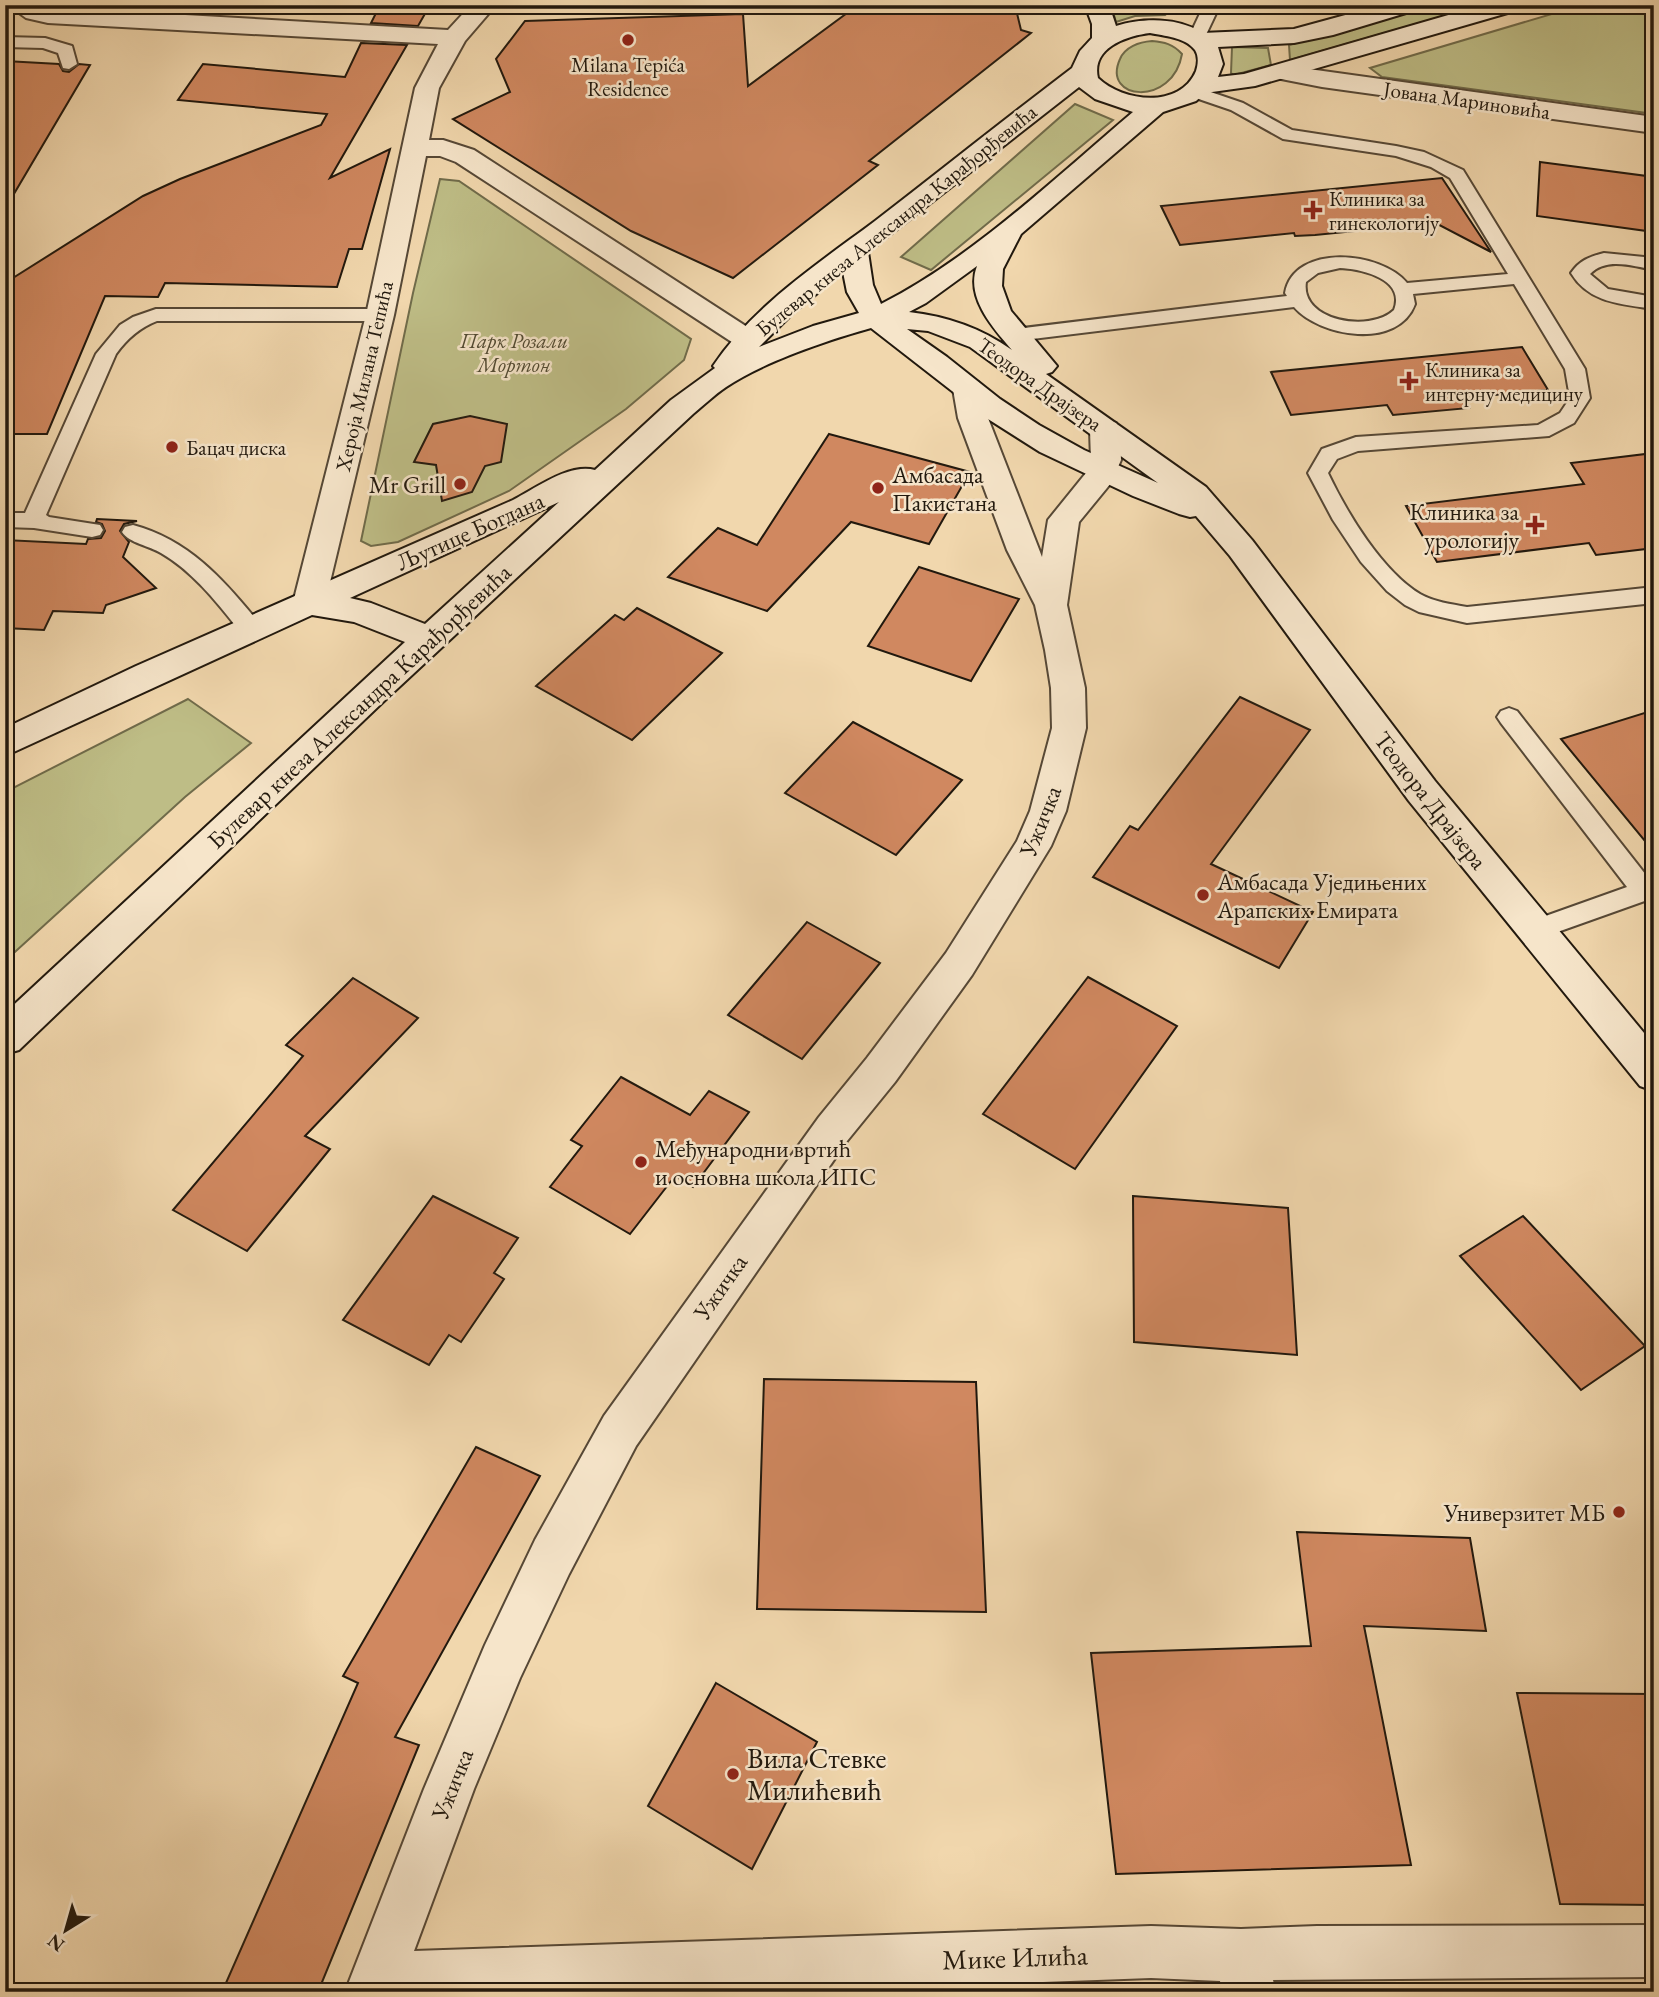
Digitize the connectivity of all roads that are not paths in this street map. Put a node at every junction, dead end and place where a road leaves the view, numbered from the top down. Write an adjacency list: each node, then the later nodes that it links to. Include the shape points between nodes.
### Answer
1 (20, 5): 9 (street, via 48,16)
2 (484, 5): 9 (street, Хероја Милана Тепића)
3 (1097, 5): 10 (street)
4 (1165, 5): 8 (street)
5 (1212, 5): 8 (lane)
6 (1408, 5): 8 (street, via 1294,36)
7 (1510, 5): 14 (street)
8 (1195, 37): 10 (street, via 1163,27 1138,27); 15 (street, via 1208,47 1211,62)
9 (454, 38): 18 (street, Хероја Милана Тепића, via 427,88)
10 (1104, 40): 13 (street)
11 (5, 42): 12 (lane, via 45,43 66,50)
12 (69, 64)
13 (1084, 71): 16 (street, via 1090,85 1109,97); 20 (street, Булевар кнеза Александра Карађорђевића)
14 (1280, 72): 15 (street); 17 (street, Јована Мариновића)
15 (1199, 89): 16 (street); 22 (lane, via 1287,135 1436,160 1457,174)
16 (1154, 107): 19 (street, Булевар кнеза Александра Карађорђевића)
17 (1654, 125)
18 (413, 148): 26 (street, Хероја Милана Тепића); 29 (street, via 443,148 465,156)
19 (1017, 225): 27 (street, Булевар кнеза Александра Карађорђевића, via 916,297); 28 (street, via 987,277 992,300)
20 (854, 249): 27 (street, Теодора Драјзера, via 859,289); 29 (street, Булевар кнеза Александра Карађорђевића)
21 (1654, 264): 25 (lane, via 1599,260 1586,264 1580,273 1584,283 1598,291)
22 (1521, 278): 23 (lane); 43 (lane, via 1575,369 1580,398 1567,418 1542,431 1356,444 1329,454 1318,473 1326,494 1384,575 1406,596 1437,610 1467,615)
23 (1402, 289): 24 (lane, via 1377,269 1331,263 1308,270 1298,279 1294,289); 24 (lane, via 1406,300 1397,319 1369,328 1334,326)
24 (1297, 301): 28 (lane)
25 (1654, 303)
26 (380, 314): 38 (lane, via 156,315 136,321 106,354 37,507); 44 (street, Хероја Милана Тепића)
27 (876, 317): 30 (street, Булевар кнеза Александра Карађорђевића, via 795,343); 31 (street, Теодора Драјзера); 32 (street, Теодора Драјзера, via 923,320 970,336)
28 (1015, 335): 32 (street, via 1045,369)
29 (748, 340): 30 (street, Булевар кнеза Александра Карађорђевића)
30 (717, 379): 34 (street, Булевар кнеза Александра Карађорђевића)
31 (968, 389): 35 (street, Теодора Драјзера, via 1009,420); 45 (street, Ужичка, via 973,418 1023,550)
32 (1054, 393): 33 (street, Теодора Драјзера)
33 (1105, 430): 35 (street); 36 (street, Теодора Драјзера, via 1175,478)
34 (629, 453): 41 (street, Љутице Богдана, via 552,495); 42 (street, Булевар кнеза Александра Карађорђевића)
35 (1103, 469): 36 (street, Теодора Драјзера); 45 (street, Ужичка, via 1064,520)
36 (1218, 518): 50 (street, Теодора Драјзера, via 1422,791)
37 (5, 520): 38 (lane)
38 (38, 521): 39 (lane)
39 (92, 530)
40 (133, 532): 46 (lane, via 183,556 213,583)
41 (435, 547): 42 (street, via 459,554); 44 (street, Љутице Богдана)
42 (496, 578): 47 (street, Булевар кнеза Александра Карађорђевића)
43 (1654, 595)
44 (309, 603): 46 (street, Љутице Богдана); 47 (street, via 359,611)
45 (1051, 606): 55 (street, Ужичка, via 1068,688 1069,728 1056,785 1033,846 959,964 833,1129 620,1431 552,1556 502,1662)
46 (251, 629): 49 (street, Љутице Богдана)
47 (429, 639): 51 (street, Булевар кнеза Александра Карађорђевића)
48 (1509, 717): 50 (lane, via 1644,891)
49 (5, 743)
50 (1535, 930): 52 (street, Теодора Драјзера)
51 (5, 1038)
52 (1654, 1074)
53 (1654, 1951): 54 (street, Мике Илића, via 1317,1952)
54 (1245, 1973): 55 (street, Мике Илића, via 1151,1952)
55 (374, 1986)

